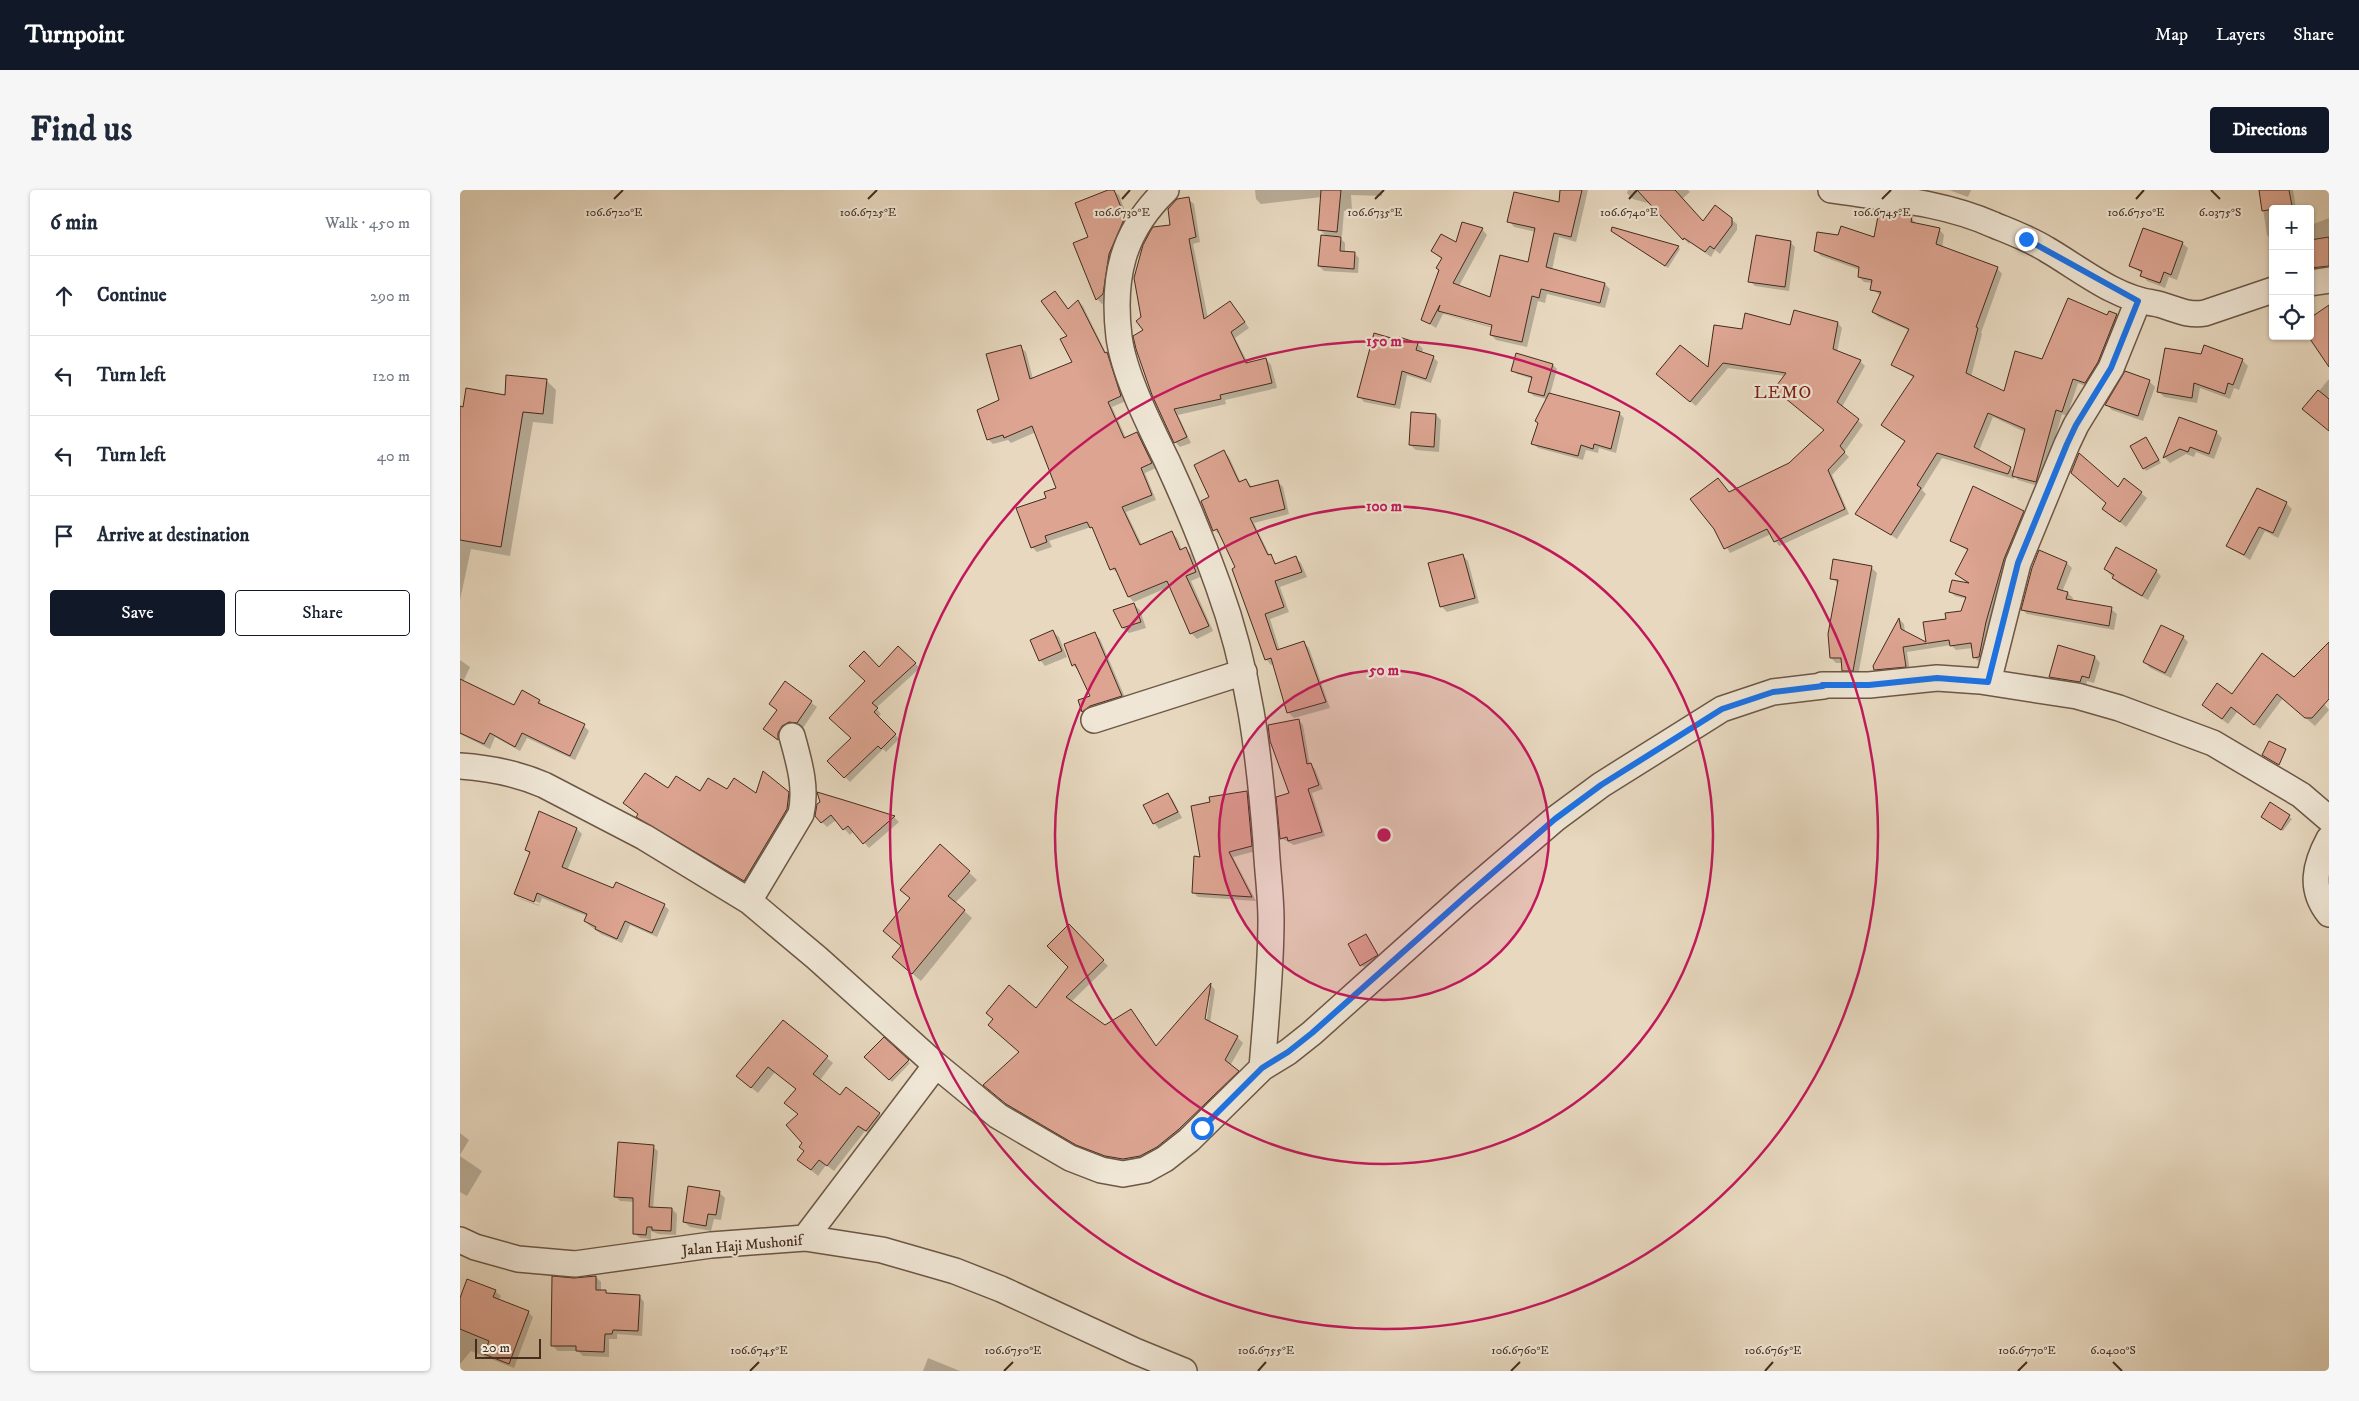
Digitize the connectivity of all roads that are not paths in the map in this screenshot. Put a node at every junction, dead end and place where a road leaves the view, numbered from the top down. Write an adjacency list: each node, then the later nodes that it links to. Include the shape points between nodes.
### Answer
1 (1166, 190): 7 (street, via 1136,225 1124,251 1117,286 1119,340 1142,410 1204,545 1238,643)
2 (1831, 190): 6 (street, via 1908,200 1992,223 2044,247)
3 (2329, 280): 4 (street)
4 (2314, 282)
5 (2269, 291): 6 (street, via 2195,315)
6 (2138, 301): 8 (street, via 2111,368 2067,444 2018,563)
7 (1244, 672): 9 (street); 17 (street, via 1261,775 1270,886)
8 (1988, 682): 12 (street, via 2077,696 2213,743 2301,796); 17 (street, via 1937,678 1869,685 1822,685 1773,692 1722,709 1576,803 1312,1033)
9 (1094, 720)
10 (792, 736): 14 (street, via 802,775 804,800 801,814)
11 (460, 766): 14 (street, via 519,774 563,794 652,842)
12 (2329, 819)
13 (2329, 839): 15 (street, via 2315,873 2318,893)
14 (749, 901): 16 (street)
15 (2329, 914)
16 (936, 1065): 17 (street, via 998,1116 1041,1142 1070,1158 1101,1170 1123,1174 1144,1170 1165,1159 1189,1140); 18 (street)
17 (1262, 1068)
18 (805, 1238): 19 (street, Jalan Haji Mushonif, via 711,1246 575,1264 518,1258); 20 (street, Jalan Haji Mushonif, via 882,1250 955,1271)
19 (460, 1240)
20 (1184, 1371)

